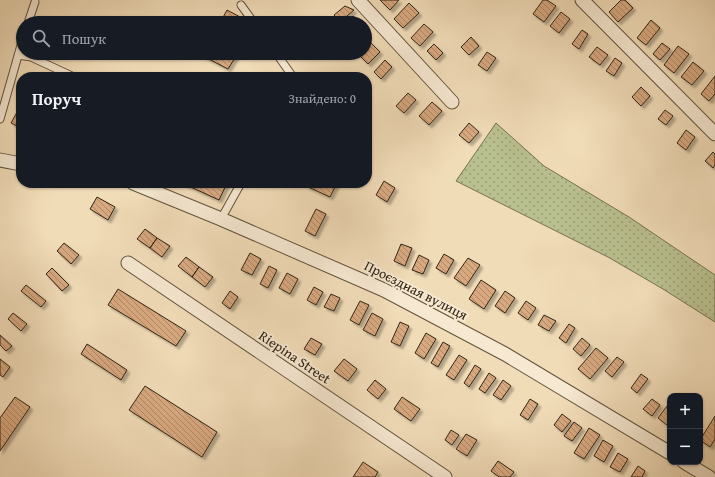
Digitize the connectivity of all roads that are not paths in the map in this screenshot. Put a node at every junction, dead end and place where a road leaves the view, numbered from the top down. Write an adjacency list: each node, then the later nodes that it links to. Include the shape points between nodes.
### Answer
1 (358, 0): 12 (street)
2 (582, 0): 14 (street)
3 (35, 2): 5 (lane)
4 (241, 5): 6 (lane)
5 (30, 16)
6 (249, 16)
7 (17, 60): 13 (lane)
8 (37, 60): 10 (lane)
9 (281, 60): 11 (lane)
10 (63, 72)
11 (289, 72)
12 (452, 102)
13 (0, 119)
14 (715, 134)
15 (0, 160): 16 (street)
16 (16, 163)
17 (145, 188): 19 (street, Проєздная вулиця)
18 (237, 188): 19 (lane)
19 (221, 219): 21 (street, Проєздная вулиця, via 384,290 505,354)
20 (128, 263): 23 (street, Riepina Street)
21 (667, 452)
22 (689, 465): 24 (street)
23 (445, 477)
24 (709, 477)

